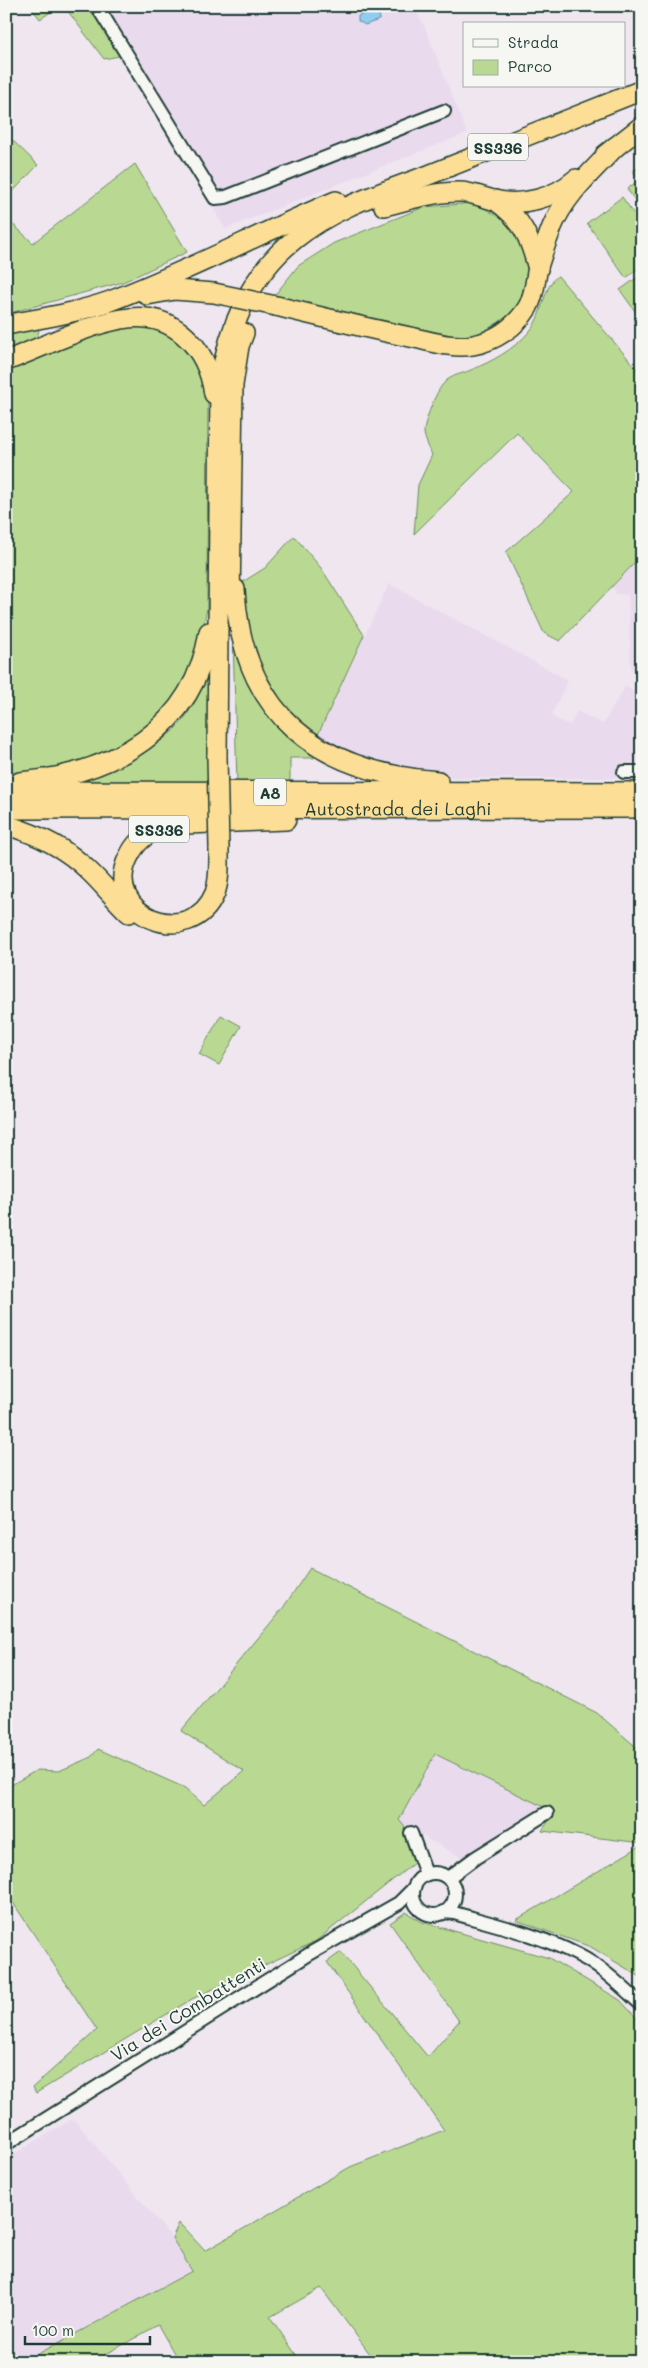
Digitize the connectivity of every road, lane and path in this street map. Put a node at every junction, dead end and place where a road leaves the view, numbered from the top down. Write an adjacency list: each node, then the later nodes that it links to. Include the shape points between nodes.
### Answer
1 (97, 6): 7 (street, via 211,194 220,199)
2 (642, 79): 3 (highway)
3 (626, 85)
4 (619, 88): 14 (highway, via 290,220 173,276)
5 (642, 90): 18 (highway, SS336, via 340,210 294,239 270,262 240,311 227,344 220,383)
6 (642, 102): 11 (highway, SS336)
7 (444, 111)
8 (642, 126): 9 (highway)
9 (615, 147): 10 (highway, via 553,194 536,200); 12 (highway, via 562,207)
10 (495, 200): 11 (highway, via 454,192); 12 (highway, via 524,228)
11 (384, 206): 19 (highway, via 346,221 302,248 280,270 250,317 239,346 233,385)
12 (538, 269): 13 (highway, bridge, via 536,288 521,317 504,332 472,345 453,346 214,293 190,290)
13 (152, 294): 14 (highway); 16 (highway)
14 (109, 301): 15 (highway)
15 (6, 325)
16 (6, 355)
17 (6, 361): 18 (highway, via 114,321 154,320 175,328 203,355 212,378)
18 (218, 424): 20 (highway)
19 (231, 530): 21 (highway); 26 (highway, via 240,634 246,658 257,683 285,722 328,753 369,769 413,779)
20 (217, 579): 21 (highway); 24 (highway, via 207,645 198,675 179,708 166,722 134,748 96,765 57,776)
21 (223, 757): 32 (highway)
22 (624, 772): 23 (street)
23 (642, 772)
24 (6, 783)
25 (6, 791): 26 (highway, Autostrada dei Laghi / A8)
26 (533, 792): 27 (highway, Autostrada dei Laghi / A8)
27 (642, 792)
28 (399, 808): 29 (highway, Autostrada dei Laghi / A8); 30 (highway, Autostrada dei Laghi / A8); 32 (highway, SS336, via 356,817 176,825 157,830 142,838 132,850 122,878 124,892 131,904 153,920 172,924 191,920 209,906 216,892)
29 (642, 808)
30 (6, 809)
31 (6, 825): 32 (highway, via 44,838 66,852 89,870 136,920 166,932 181,933 195,928 217,911 228,876)
32 (224, 848)
33 (547, 1814): 36 (street, via 474,1858)
34 (411, 1833): 35 (street)
35 (426, 1874): 36 (street, via 436,1873); 37 (street, Via dei Combattenti)
36 (448, 1878): 38 (street)
37 (414, 1888): 39 (street); 40 (street, Via dei Combattenti)
38 (455, 1895): 41 (street, via 450,1907); 42 (street, via 464,1912)
39 (418, 1907): 40 (street, Via dei Combattenti); 41 (street, Via dei Combattenti, via 430,1914)
40 (390, 1908): 44 (street, Via dei Combattenti, via 311,1953)
41 (443, 1912): 42 (street, Via dei Combattenti)
42 (472, 1918): 43 (street, Via dei Combattenti, via 549,1942 580,1956 612,1978)
43 (642, 2005)
44 (6, 2144)

